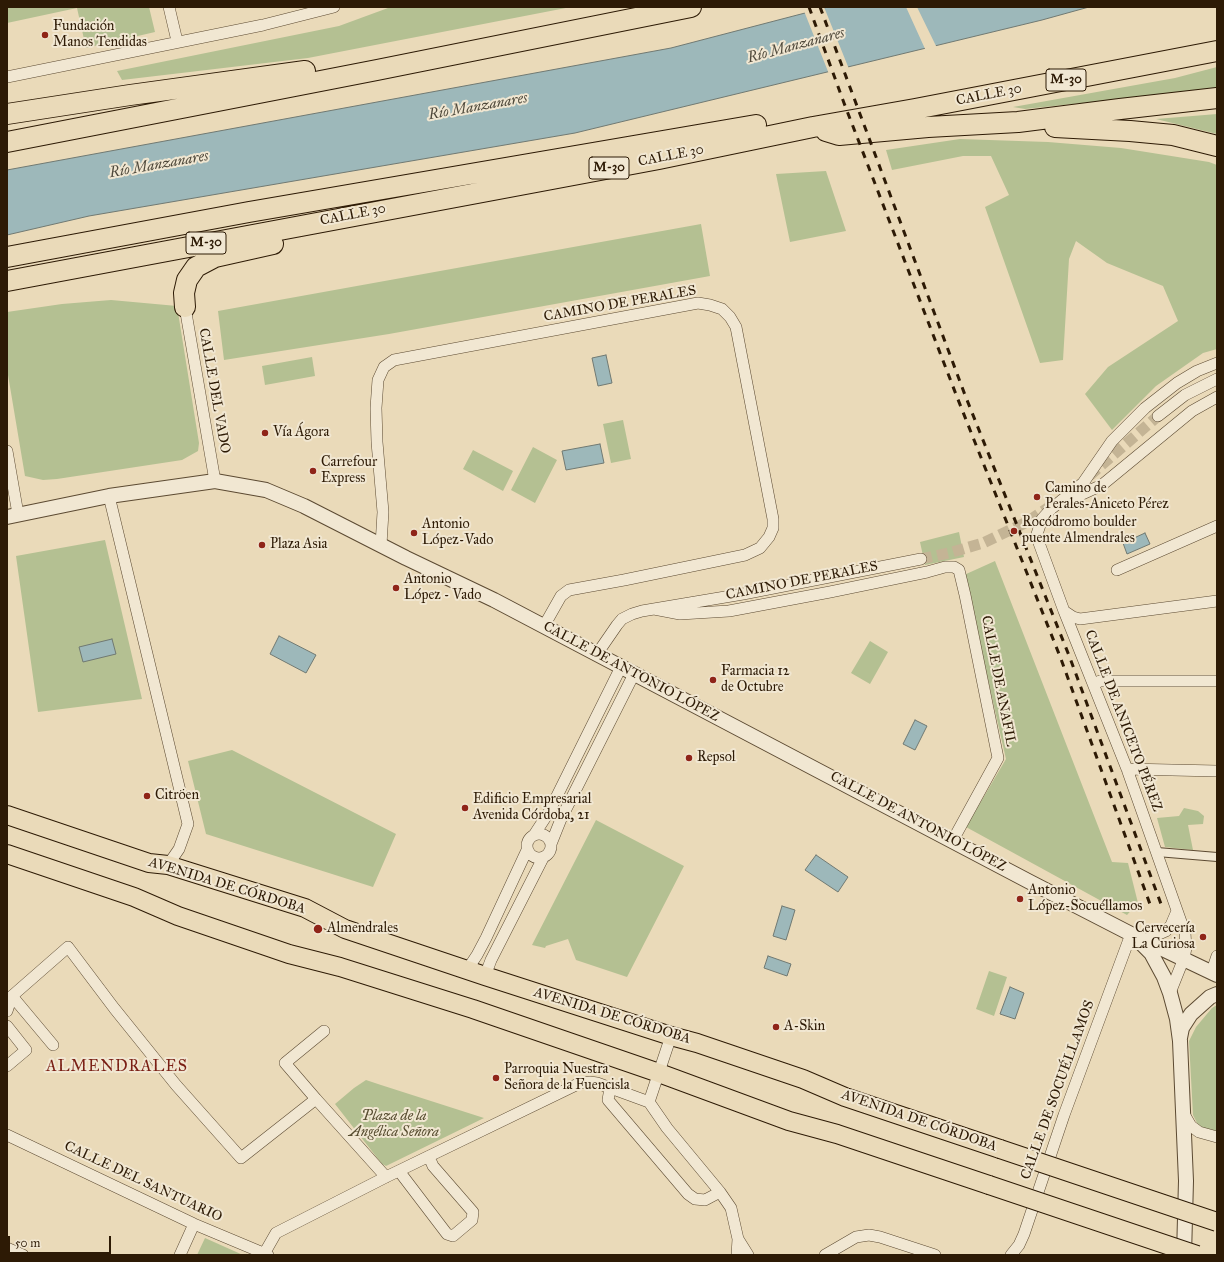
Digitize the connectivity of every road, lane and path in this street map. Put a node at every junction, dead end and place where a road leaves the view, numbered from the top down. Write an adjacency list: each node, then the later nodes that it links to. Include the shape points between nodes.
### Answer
1 (169, 7): 4 (street)
2 (334, 7): 4 (street, via 263,25)
3 (691, 7): 6 (highway)
4 (177, 41): 7 (street)
5 (1217, 51): 9 (highway, CALLE 30 / M-30)
6 (377, 70): 10 (highway, via 308,71); 13 (highway)
7 (7, 76)
8 (1217, 98): 11 (highway)
9 (915, 109): 12 (highway, CALLE 30 / M-30); 16 (highway, via 887,103 263,209)
10 (7, 114)
11 (1018, 122): 12 (highway, via 839,135); 14 (highway, via 1173,135)
12 (813, 127): 15 (highway, CALLE 30 / M-30, via 659,159)
13 (7, 142)
14 (1217, 146)
15 (405, 205): 17 (highway, CALLE 30 / M-30); 18 (highway, via 299,238 215,257 196,267 187,280 184,293)
16 (7, 258)
17 (7, 281)
18 (185, 307): 24 (street, CALLE DEL VADO)
19 (1217, 362): 26 (street, via 1177,383 1145,408 1112,441 1083,483)
20 (1217, 379): 22 (street, via 1185,395)
21 (1217, 397): 26 (street, via 1192,411 1102,485)
22 (1158, 416)
23 (7, 451): 27 (street, CALLE DE ANTONIO LÓPEZ)
24 (215, 481): 25 (street, CALLE DE ANTONIO LÓPEZ); 29 (street, CALLE DE ANTONIO LÓPEZ, via 266,490)
25 (109, 496): 27 (street, CALLE DE ANTONIO LÓPEZ); 53 (street, via 188,824 179,849)
26 (1060, 502): 35 (street, CALLE DE ANICETO PÉREZ, via 1042,519 1037,534)
27 (13, 516)
28 (1217, 526): 32 (street)
29 (381, 545): 36 (street, CALLE DE ANTONIO LÓPEZ); 36 (street, CAMINO DE PERALES, via 383,512 376,408 378,380 384,367 394,360 698,303 722,309 736,327 773,519 769,537 760,548 745,555 569,590 561,596)
30 (921, 559): 34 (street, CAMINO DE PERALES)
31 (954, 567): 34 (street, CAMINO DE PERALES, via 729,611 680,614); 46 (street, CALLE DE ANAFIL, via 961,575 998,758)
32 (1117, 570)
33 (1217, 601): 35 (street, via 1080,619)
34 (654, 609): 37 (street, CAMINO DE PERALES, via 622,619)
35 (1064, 611): 41 (street, CALLE DE ANICETO PÉREZ)
36 (544, 626): 37 (street, CALLE DE ANTONIO LÓPEZ)
37 (597, 654): 38 (street, CALLE DE ANTONIO LÓPEZ)
38 (621, 667): 39 (street, CALLE DE ANTONIO LÓPEZ); 45 (street, via 549,812)
39 (634, 674): 46 (street, CALLE DE ANTONIO LÓPEZ); 47 (street)
40 (1217, 681): 41 (street, via 1100,681)
41 (1094, 684): 42 (street, CALLE DE ANICETO PÉREZ)
42 (1127, 769): 43 (street); 49 (street, CALLE DE ANICETO PÉREZ)
43 (1217, 771)
44 (7, 815): 53 (main road, AVENIDA DE CÓRDOBA, via 149,863)
45 (534, 835): 47 (street, via 545,835); 48 (street, via 529,840)
46 (952, 840): 55 (street, CALLE DE ANTONIO LÓPEZ)
47 (551, 844): 52 (street, via 549,854)
48 (528, 850): 52 (street, via 532,856); 59 (street, via 486,938)
49 (1157, 852): 51 (street); 54 (street, CALLE DE ANICETO PÉREZ)
50 (7, 854): 72 (main road, via 289,954 340,967 472,1009)
51 (1217, 857)
52 (543, 858): 61 (street, via 491,960)
53 (168, 865): 59 (main road, AVENIDA DE CÓRDOBA, via 304,908 345,929)
54 (1177, 911): 56 (street, via 1166,931); 58 (street, CALLE DE ANICETO PÉREZ, via 1186,941)
55 (1132, 934): 56 (street, CALLE DE ANTONIO LÓPEZ); 62 (street, via 1151,952); 94 (street, CALLE DE SOCUÉLLAMOS, via 1064,1115 1024,1234)
56 (1145, 940): 58 (street, CALLE DE ANTONIO LÓPEZ)
57 (1217, 956): 60 (street, via 1214,965)
58 (1184, 958): 60 (street, CALLE DE ANTONIO LÓPEZ); 62 (street, CALLE DE ANICETO PÉREZ)
59 (467, 970): 61 (main road, AVENIDA DE CÓRDOBA)
60 (1216, 974)
61 (486, 976): 68 (main road, AVENIDA DE CÓRDOBA)
62 (1170, 993): 69 (street)
63 (1217, 994): 69 (street, via 1191,1014 1182,1028)
64 (12, 996): 65 (street); 70 (street); 74 (street, via 68,947 176,1085 241,1158)
65 (7, 1011)
66 (7, 1026): 71 (street, via 26,1050)
67 (324, 1031): 74 (street, via 285,1063)
68 (671, 1036): 72 (street); 83 (main road, AVENIDA DE CÓRDOBA, bridge)
69 (1180, 1041): 76 (street)
70 (53, 1045)
71 (7, 1066)
72 (659, 1073): 75 (street); 96 (main road, bridge, via 789,1121 837,1134)
73 (610, 1088): 75 (street); 79 (street, via 590,1082 580,1084); 82 (street, via 608,1100 688,1194 695,1199 705,1200)
74 (316, 1099): 81 (street)
75 (649, 1102): 82 (street)
76 (1183, 1113): 78 (street, via 1191,1126 1199,1132); 95 (street, via 1186,1181)
77 (7, 1135): 84 (street, CALLE DEL SANTUARIO)
78 (1217, 1137)
79 (428, 1157): 80 (street); 80 (street, via 473,1212 472,1220 453,1236 447,1234)
80 (399, 1171): 81 (street)
81 (386, 1177): 87 (street, via 276,1233)
82 (720, 1192): 85 (street, via 731,1208)
83 (1217, 1222)
84 (194, 1224): 87 (street, CALLE DEL SANTUARIO); 89 (street)
85 (738, 1240): 90 (street); 91 (street)
86 (7, 1248): 88 (street)
87 (266, 1254)
88 (23, 1255)
89 (180, 1255)
90 (737, 1255)
91 (748, 1255)
92 (824, 1255): 93 (street, via 856,1237 869,1235)
93 (935, 1255)
94 (1011, 1255)
95 (1184, 1255)
96 (1197, 1255)

